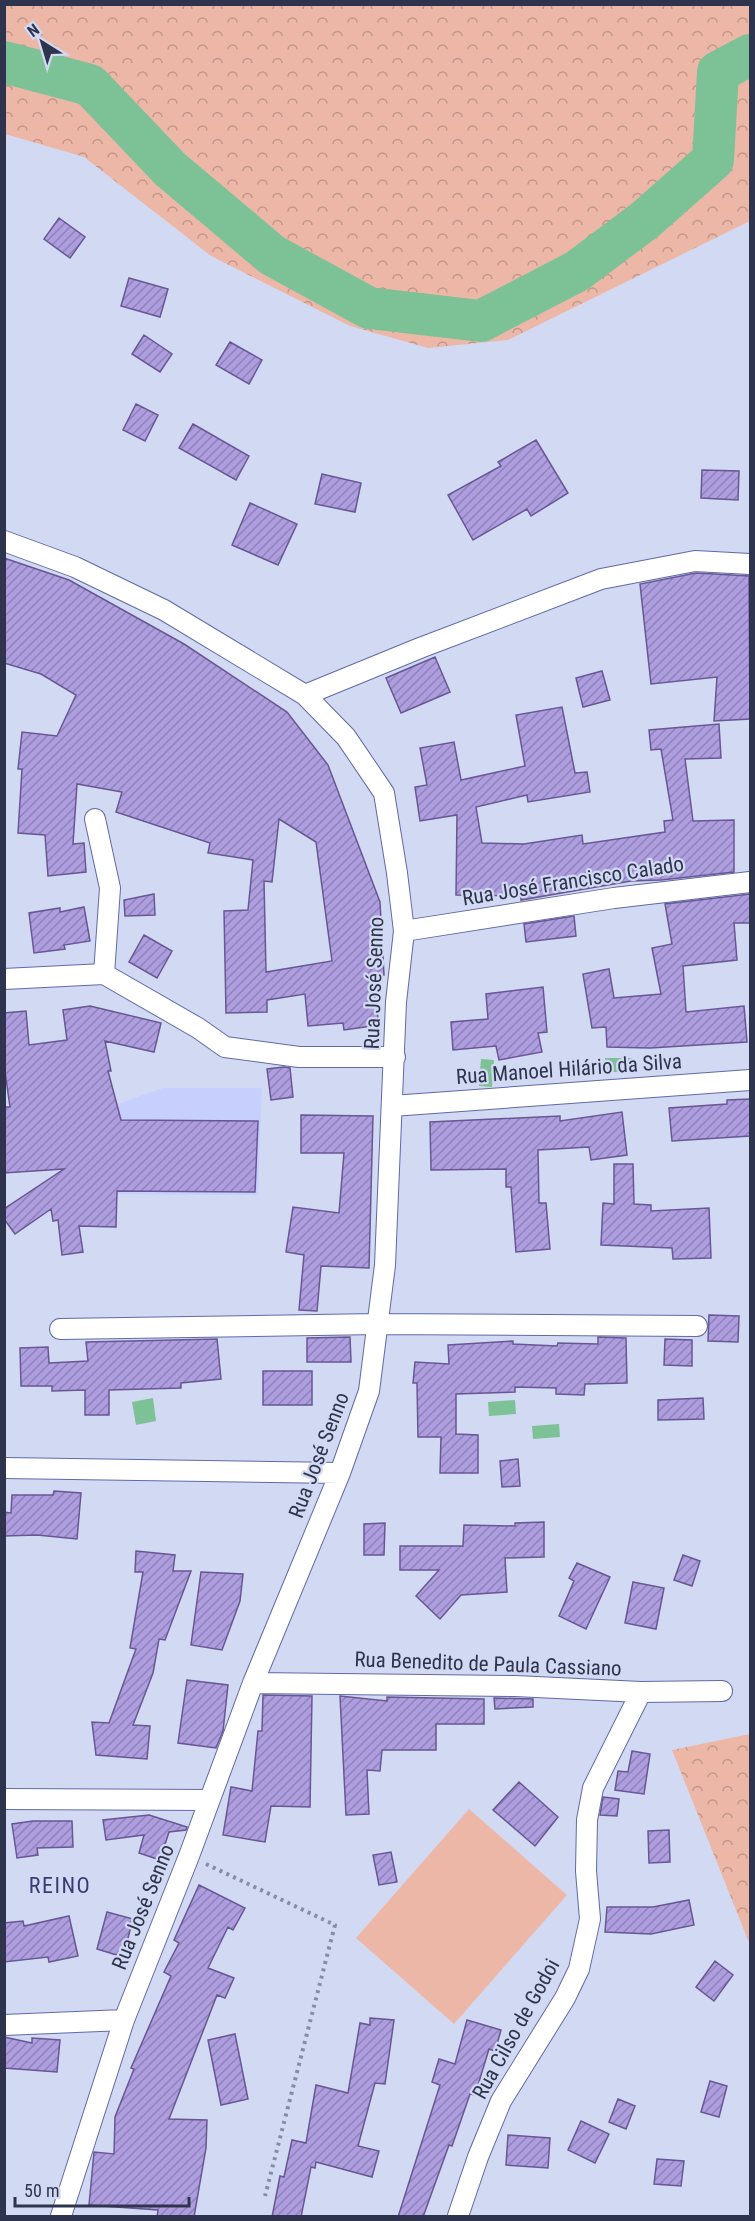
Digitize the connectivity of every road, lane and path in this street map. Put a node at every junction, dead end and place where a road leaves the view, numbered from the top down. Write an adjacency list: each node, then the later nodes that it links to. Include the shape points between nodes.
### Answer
1 (4, 541): 3 (street, Rua José Senno, via 75,567 164,610)
2 (750, 564): 3 (street, via 695,561 601,579)
3 (305, 695): 6 (street, Rua José Senno, via 346,737 384,794)
4 (95, 819): 7 (street, via 110,888)
5 (750, 882): 6 (street, Rua José Francisco Calado, via 614,898)
6 (404, 932): 9 (street, Rua José Senno)
7 (104, 974): 8 (street); 9 (street, via 225,1047 299,1057)
8 (4, 979)
9 (395, 1057): 11 (street, Rua José Senno)
10 (750, 1080): 11 (street, Rua Manoel Hilário da Silva)
11 (392, 1106): 12 (street, Rua José Senno, via 385,1265)
12 (378, 1324): 13 (street); 14 (street); 16 (street, Rua José Senno, via 369,1391)
13 (697, 1326)
14 (60, 1329)
15 (4, 1468): 16 (street)
16 (340, 1473): 17 (street, Rua José Senno)
17 (253, 1683): 19 (street, Rua Benedito de Paula Cassiano, via 515,1686); 21 (street, Rua José Senno)
18 (722, 1691): 19 (street, Rua Benedito de Paula Cassiano)
19 (641, 1692): 27 (street, Rua Cilso de Godoi, via 593,1788 586,1871 590,1919 579,1969 501,2101)
20 (4, 1799): 21 (street)
21 (209, 1800): 22 (street, Rua José Senno)
22 (189, 1856): 23 (street, Rua José Senno); 25 (path, via 335,1925)
23 (124, 2020): 24 (street); 26 (street, Rua José Senno)
24 (4, 2025)
25 (265, 2196)
26 (61, 2217)
27 (458, 2217)

